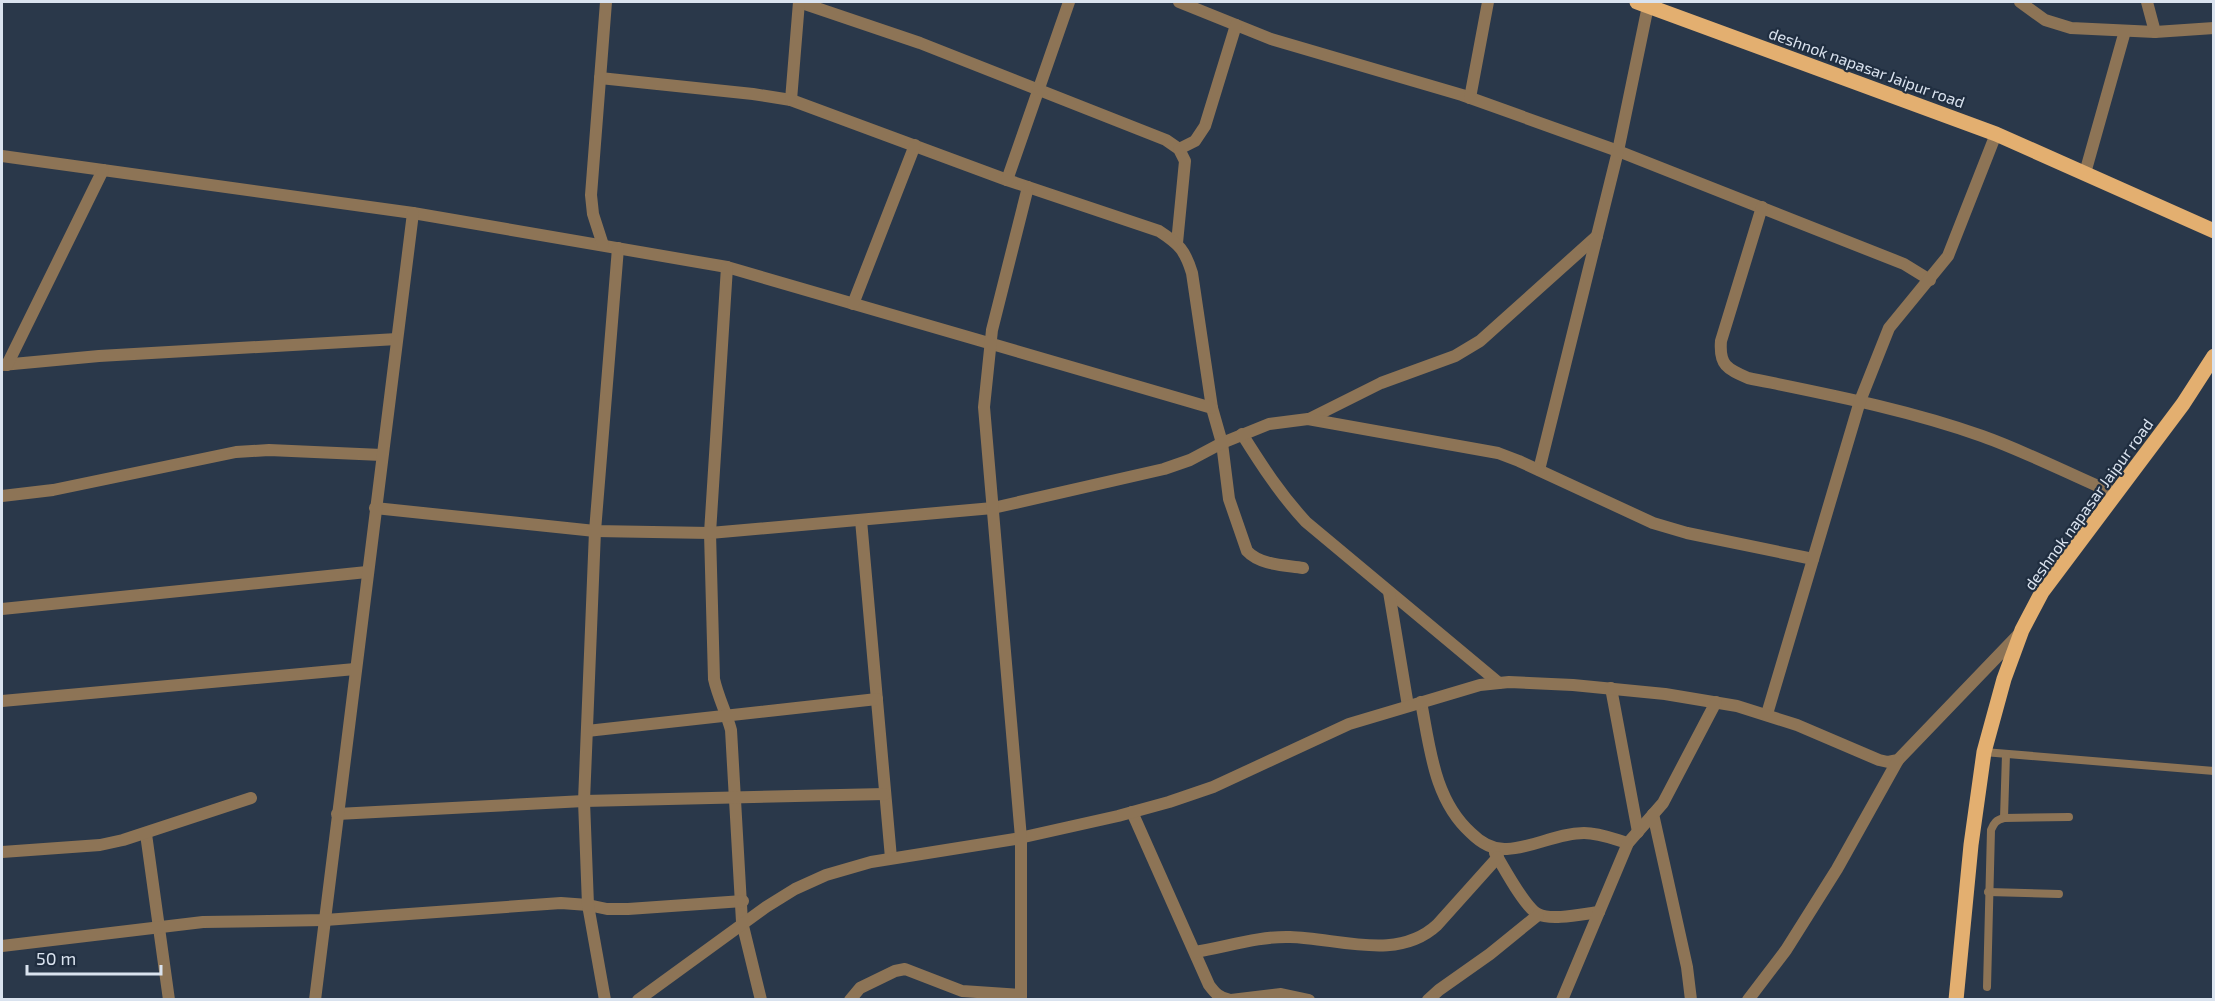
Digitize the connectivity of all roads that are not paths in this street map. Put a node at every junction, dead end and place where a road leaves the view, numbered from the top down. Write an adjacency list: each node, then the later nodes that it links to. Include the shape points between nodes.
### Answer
1 (606, 2): 13 (street)
2 (799, 2): 14 (street); 16 (street)
3 (1070, 2): 14 (street)
4 (1179, 2): 9 (street)
5 (1488, 2): 15 (street)
6 (2020, 2): 11 (street, via 2045,20 2071,28)
7 (2147, 2): 12 (street)
8 (1642, 4): 17 (main road, deshnok napasar Jaipur road); 20 (street)
9 (1236, 25): 15 (street); 19 (street, via 1205,126 1195,141)
10 (2214, 28): 12 (street)
11 (2126, 31): 12 (street); 23 (street)
12 (2155, 32)
13 (600, 78): 16 (street); 31 (street, via 591,195)
14 (1038, 88): 19 (street); 24 (street)
15 (1470, 98): 20 (street)
16 (791, 100): 18 (street)
17 (1996, 134): 23 (main road, deshnok napasar Jaipur road); 34 (street, via 1958,235)
18 (915, 145): 24 (street); 35 (street)
19 (1179, 148): 30 (street, via 1185,161)
20 (1618, 151): 26 (street); 29 (street)
21 (2, 156): 22 (street)
22 (103, 170): 27 (street); 39 (street)
23 (2085, 173): 28 (main road, deshnok napasar Jaipur road)
24 (1006, 180): 25 (street)
25 (1028, 187): 30 (street, via 1159,231); 37 (street)
26 (1762, 207): 34 (street, via 1904,264); 40 (street, via 1721,341 1720,354 1725,365 1748,378)
27 (412, 213): 31 (street); 36 (street)
28 (2214, 231)
29 (1597, 235): 42 (street, via 1480,341 1455,356 1381,383); 46 (street)
30 (1177, 243): 41 (street, via 1187,256 1192,273)
31 (603, 245): 32 (street)
32 (618, 248): 33 (street); 52 (street)
33 (727, 267): 35 (street); 53 (street)
34 (1930, 280): 40 (street, via 1889,328)
35 (854, 304): 37 (street)
36 (396, 339): 39 (street); 45 (street)
37 (989, 345): 41 (street); 50 (street, via 984,407)
38 (2214, 356): 47 (main road, deshnok napasar Jaipur road, via 2183,405)
39 (4, 365)
40 (1860, 401): 47 (street, via 1985,437); 54 (street)
41 (1212, 408): 44 (street)
42 (1308, 419): 43 (street, via 1269,424); 46 (street, via 1498,453)
43 (1242, 434): 44 (street); 57 (street, via 1266,474 1305,522)
44 (1222, 442): 50 (street, via 1164,469); 55 (street, via 1229,499 1247,551 1261,561)
45 (382, 455): 48 (street, via 236,452 53,490); 49 (street)
46 (1539, 470): 54 (street, via 1653,523)
47 (2116, 494): 59 (main road, deshnok napasar Jaipur road, via 2042,592)
48 (2, 496)
49 (375, 508): 52 (street); 56 (street)
50 (993, 508): 51 (street); 86 (street)
51 (861, 520): 53 (street); 63 (street)
52 (595, 531): 53 (street); 70 (street)
53 (710, 533): 69 (street, via 714,679)
54 (1813, 560): 68 (street)
55 (1303, 568)
56 (367, 572): 58 (street); 60 (street)
57 (1389, 592): 61 (street); 67 (street)
58 (2, 609)
59 (2022, 630): 71 (main road, deshnok napasar Jaipur road); 73 (street)
60 (355, 669): 64 (street); 80 (street)
61 (1499, 683): 62 (street); 65 (street)
62 (1611, 688): 66 (street); 84 (street)
63 (877, 699): 69 (street); 75 (street)
64 (2, 701)
65 (1421, 702): 67 (street); 89 (street, via 1432,764 1446,800 1461,824)
66 (1716, 702): 68 (street); 81 (street, via 1672,789)
67 (1408, 706): 79 (street, via 1349,724 1214,787)
68 (1767, 714): 73 (street, via 1879,760)
69 (727, 715): 70 (street); 76 (street)
70 (587, 731): 78 (street)
71 (1984, 752): 72 (lane); 116 (main road, deshnok napasar Jaipur road)
72 (2006, 754): 74 (lane); 83 (lane)
73 (1898, 760): 115 (street, via 1837,869 1786,950)
74 (2214, 771)
75 (885, 794): 76 (street); 90 (street)
76 (736, 797): 78 (street); 93 (street)
77 (251, 798): 85 (street)
78 (584, 801): 80 (street); 94 (street)
79 (1132, 812): 86 (street); 101 (street)
80 (337, 814): 97 (street)
81 (1653, 814): 84 (street); 114 (street)
82 (2069, 817): 83 (lane)
83 (2004, 818): 91 (lane, via 1996,820 1991,830)
84 (1638, 831): 87 (street)
85 (146, 834): 88 (street, via 100,845); 99 (street)
86 (1021, 838): 90 (street); 103 (street)
87 (1629, 843): 89 (street, via 1583,833); 95 (street)
88 (2, 852)
89 (1495, 853): 96 (street); 101 (street, via 1437,925 1426,936 1414,940 1386,946 1270,938)
90 (891, 858): 98 (street, via 826,875)
91 (1988, 892): 92 (lane); 102 (lane)
92 (2059, 894)
93 (742, 901): 94 (street, via 628,909); 98 (street)
94 (588, 905): 97 (street, via 561,903); 106 (street)
95 (1599, 912): 96 (street); 113 (street)
96 (1538, 915): 112 (street)
97 (325, 920): 99 (street, via 203,922); 105 (street)
98 (742, 922): 107 (street); 108 (street)
99 (160, 927): 100 (street); 104 (street)
100 (2, 946)
101 (1195, 952): 110 (street, via 1209,985)
102 (1987, 987)
103 (1021, 997): 109 (street, via 962,991 905,969 860,988)
104 (169, 999)
105 (315, 999)
106 (606, 999)
107 (638, 999)
108 (761, 999)
109 (850, 999)
110 (1226, 999): 111 (street, via 1281,994)
111 (1309, 999)
112 (1428, 999)
113 (1562, 999)
114 (1692, 999)
115 (1748, 999)
116 (1956, 999)

